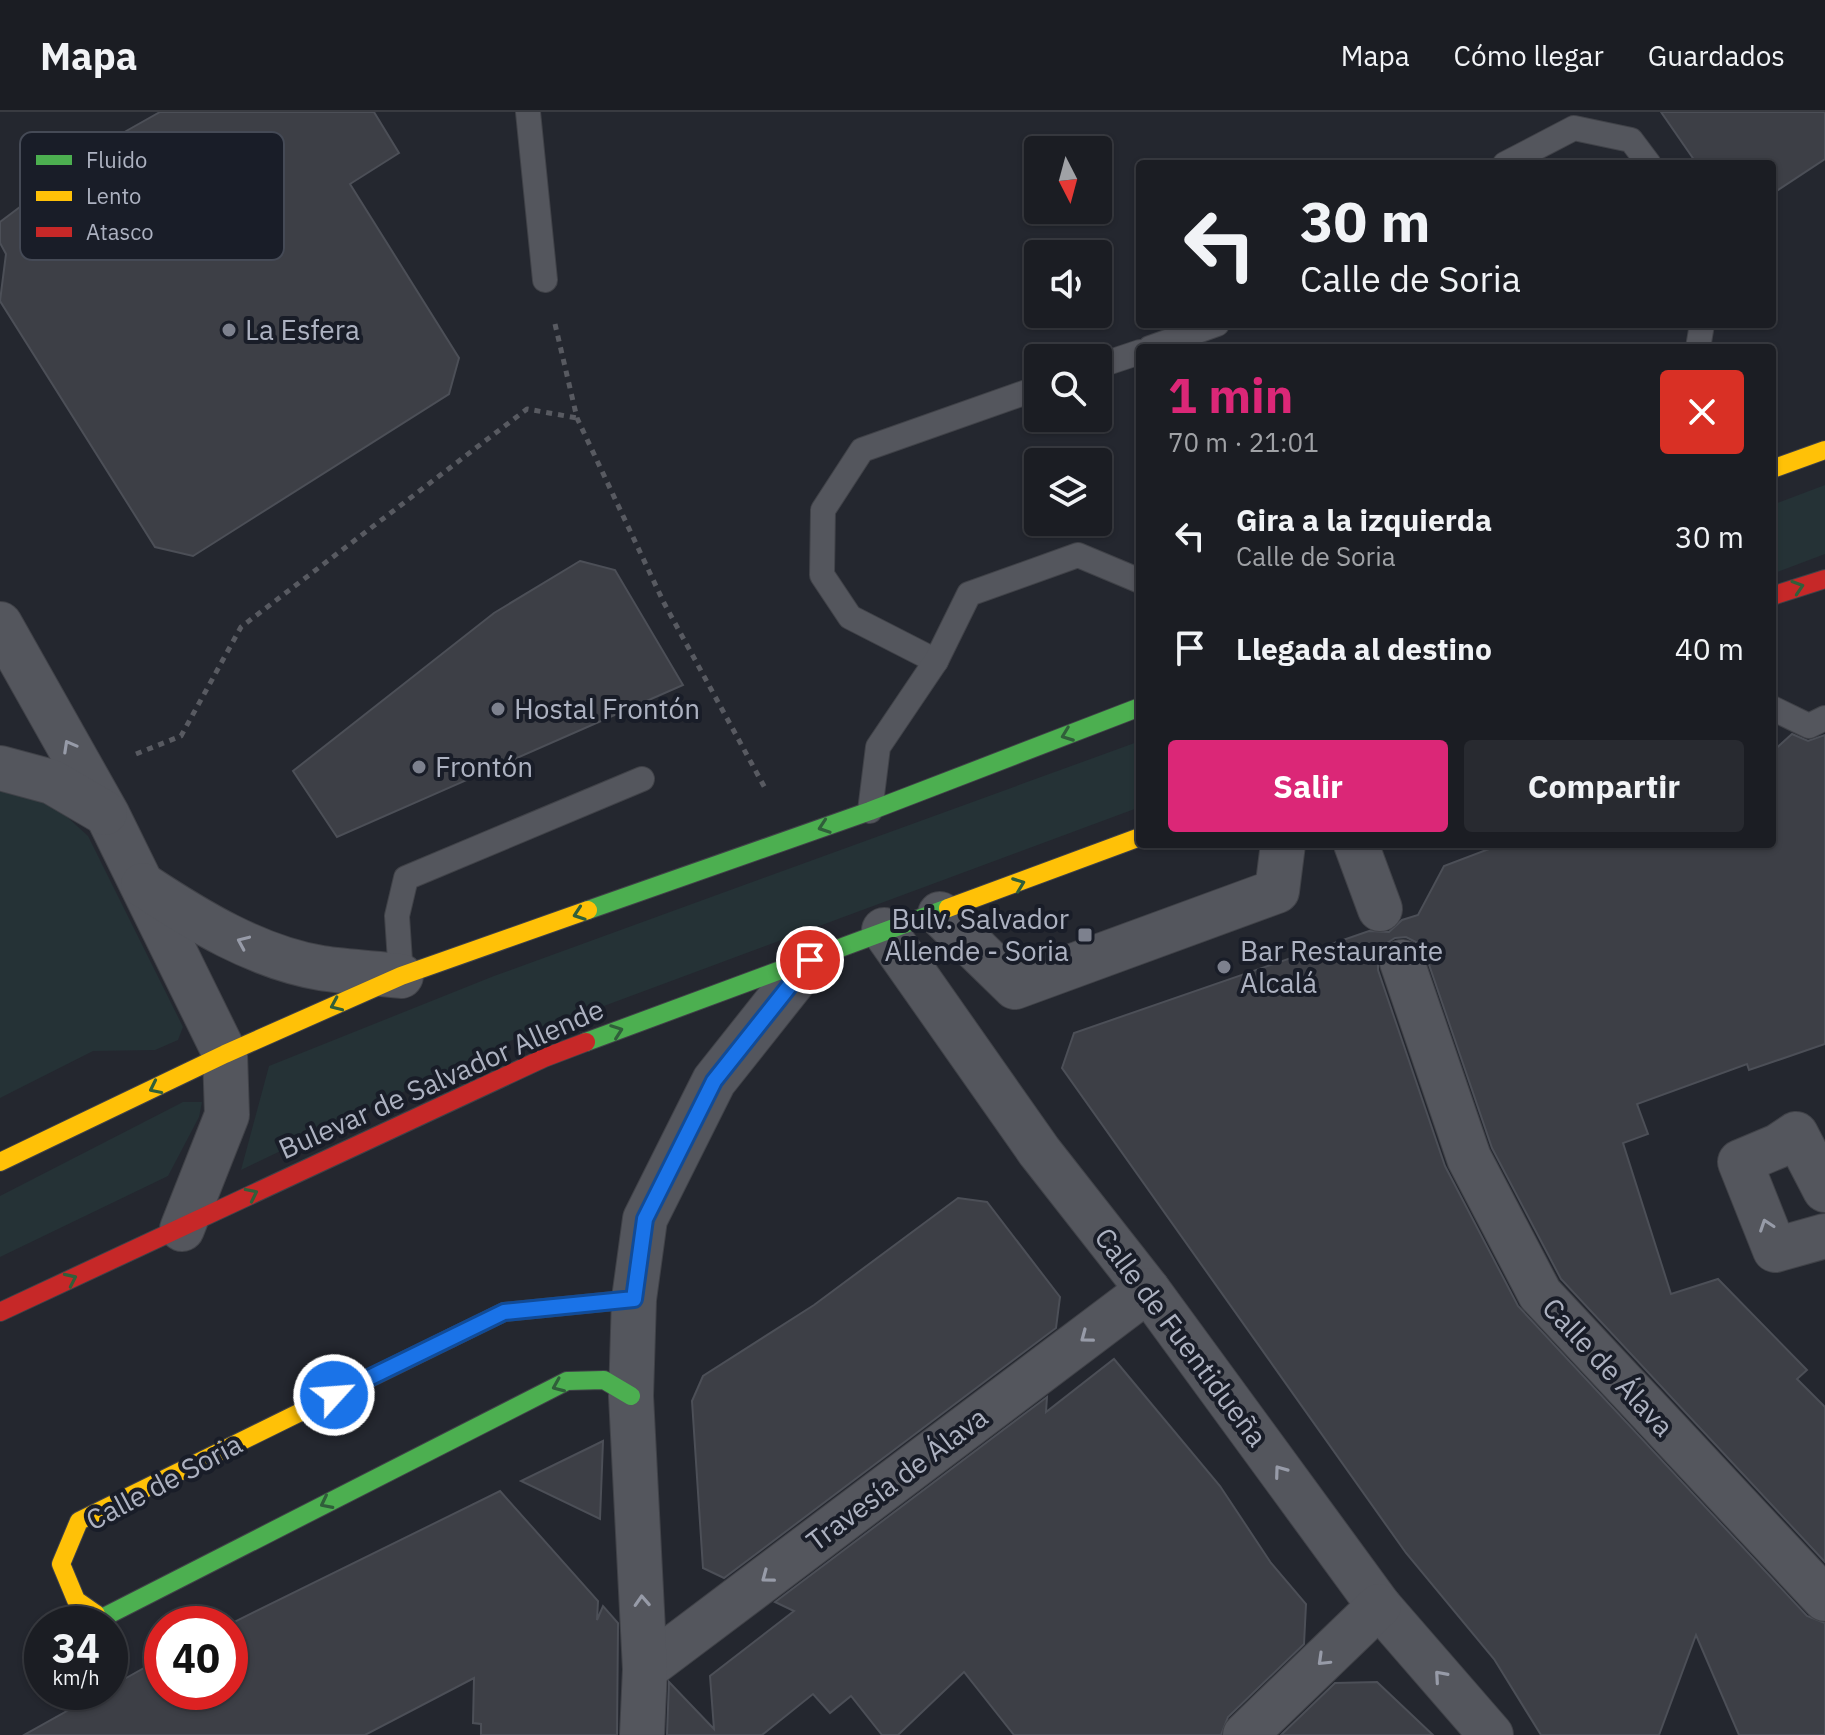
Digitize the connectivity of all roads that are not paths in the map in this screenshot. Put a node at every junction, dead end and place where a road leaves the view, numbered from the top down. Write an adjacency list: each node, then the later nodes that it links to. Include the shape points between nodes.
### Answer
1 (528, 112): 4 (lane)
2 (1513, 160): 3 (lane, via 1574,128 1631,140)
3 (1646, 160)
4 (545, 280)
5 (1206, 328): 6 (lane)
6 (1161, 344)
7 (1136, 353): 8 (lane)
8 (1112, 361)
9 (1024, 393): 17 (lane, via 862,450 823,510 822,575 850,617)
10 (1776, 446): 11 (lane)
11 (1816, 453): 12 (main road)
12 (1776, 468)
13 (1136, 579): 17 (lane, via 1078,555 969,594)
14 (1825, 579): 15 (main road, one-way to 14)
15 (1776, 595)
16 (0, 624): 24 (street, one-way to 16)
17 (936, 661): 23 (lane, via 878,747)
18 (1136, 709): 23 (main road, one-way to 23)
19 (1776, 710): 20 (lane, via 1809,726)
20 (1825, 718)
21 (0, 768): 24 (street, via 52,782)
22 (642, 779): 34 (lane, via 406,878 397,916)
23 (870, 811): 34 (main road, one-way to 34)
24 (107, 814): 28 (street)
25 (1136, 839): 30 (main road, Bulevar de Salvador Allende, one-way to 25)
26 (1282, 848): 30 (street, via 1277,891 1015,987)
27 (1357, 848): 29 (street)
28 (142, 884): 34 (street, one-way to 28, via 318,967 249,945 194,919); 35 (street)
29 (1380, 909)
30 (940, 914): 31 (main road, Bulevar de Salvador Allende)
31 (884, 930): 32 (main road, Bulevar de Salvador Allende); 40 (street, Calle de Fuentidueña, via 1039,1151)
32 (810, 960): 38 (main road, Bulevar de Salvador Allende, one-way to 32, via 544,1058); 41 (street, via 714,1081 645,1219)
33 (1402, 962): 44 (street, Calle de Álava, via 1469,1158 1540,1294)
34 (401, 976): 35 (main road, one-way to 35)
35 (225, 1054): 36 (main road, one-way to 36); 38 (street, via 227,1115)
36 (0, 1162)
37 (1825, 1190): 39 (street, one-way to 37, via 1775,1250 1740,1162 1796,1134)
38 (182, 1229): 42 (main road, Bulevar de Salvador Allende, one-way to 38)
39 (1825, 1236)
40 (1148, 1290): 45 (street, Calle de Fuentidueña, one-way to 40); 46 (street, Travesía de Álava, one-way to 46)
41 (634, 1299): 43 (street); 43 (main road, Calle de Soria, one-way to 41, via 604,1380 567,1381 102,1618 76,1600 61,1564 79,1521 504,1312)
42 (0, 1312)
43 (631, 1396): 46 (street, one-way to 43)
44 (1825, 1599)
45 (1379, 1606): 48 (street, one-way to 48); 49 (street, Calle de Fuentidueña, one-way to 45)
46 (645, 1669): 47 (street)
47 (642, 1735)
48 (1245, 1735)
49 (1491, 1735)

